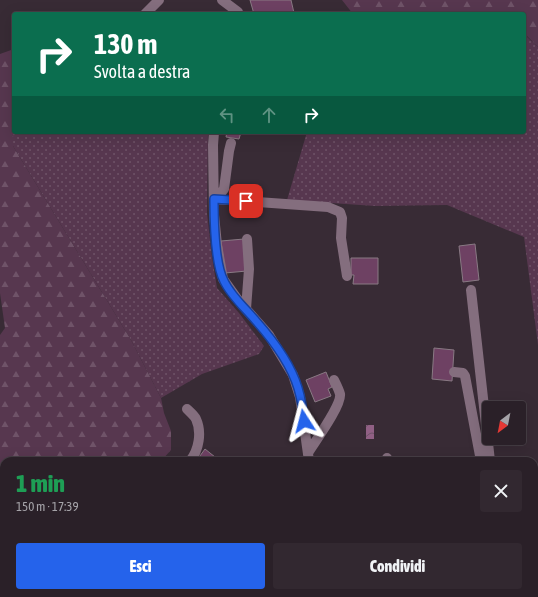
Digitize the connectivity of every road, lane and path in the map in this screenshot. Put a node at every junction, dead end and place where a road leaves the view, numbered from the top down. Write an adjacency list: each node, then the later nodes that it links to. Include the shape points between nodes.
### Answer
1 (159, 0): 4 (street)
2 (222, 0): 5 (street)
3 (234, 0): 6 (street)
4 (147, 12)
5 (237, 12)
6 (238, 12)
7 (214, 134): 9 (street)
8 (231, 142): 9 (street, via 224,189)
9 (214, 199): 11 (street, via 334,208 340,212 342,218 340,238); 13 (street, via 217,245 223,280)
10 (247, 239): 13 (street, via 249,269)
11 (347, 276)
12 (471, 290): 20 (street)
13 (246, 309): 18 (street, via 283,357 295,381 301,402)
14 (454, 372): 19 (street, via 466,376)
15 (334, 380): 18 (street, via 340,399)
16 (187, 409): 17 (street, via 196,418 198,428 199,439)
17 (192, 457)
18 (308, 457)
19 (480, 457)
20 (490, 457)

